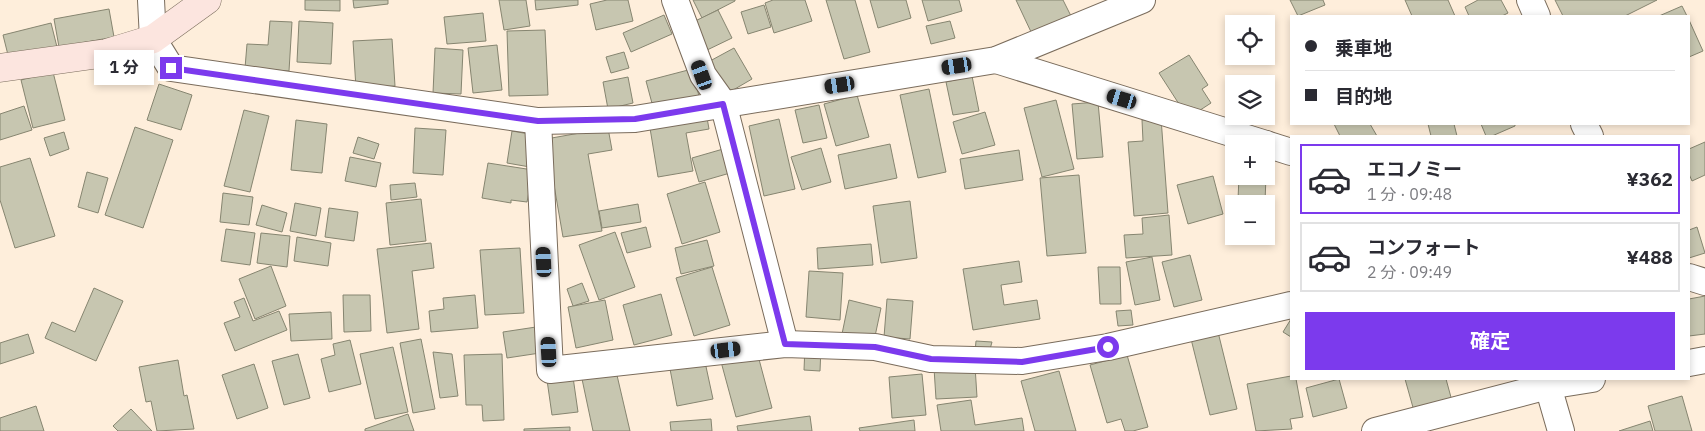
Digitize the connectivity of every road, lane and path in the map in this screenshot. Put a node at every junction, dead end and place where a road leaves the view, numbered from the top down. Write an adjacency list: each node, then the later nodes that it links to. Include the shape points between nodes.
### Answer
1 (151, 0): 7 (street)
2 (207, 0): 7 (main road)
3 (675, 0): 10 (street, via 702,75)
4 (1142, 0): 8 (street)
5 (1530, 0): 6 (street)
6 (1537, 15)
7 (153, 39): 9 (main road, via 107,53); 11 (street, via 171,68)
8 (996, 60): 10 (street); 12 (street)
9 (0, 68)
10 (723, 104): 11 (street, via 635,119); 18 (street)
11 (538, 121): 18 (street, via 550,370)
12 (1237, 135)
13 (1275, 147): 14 (street)
14 (1290, 152)
15 (1690, 277): 16 (street)
16 (1705, 282)
17 (1290, 305): 18 (street, via 1108,347 1022,362 931,359 875,347)
18 (785, 344)
19 (1705, 360): 20 (street)
20 (1690, 363)
21 (1576, 380): 22 (street)
22 (1545, 382): 23 (street); 24 (street)
23 (1376, 431)
24 (1560, 431)

